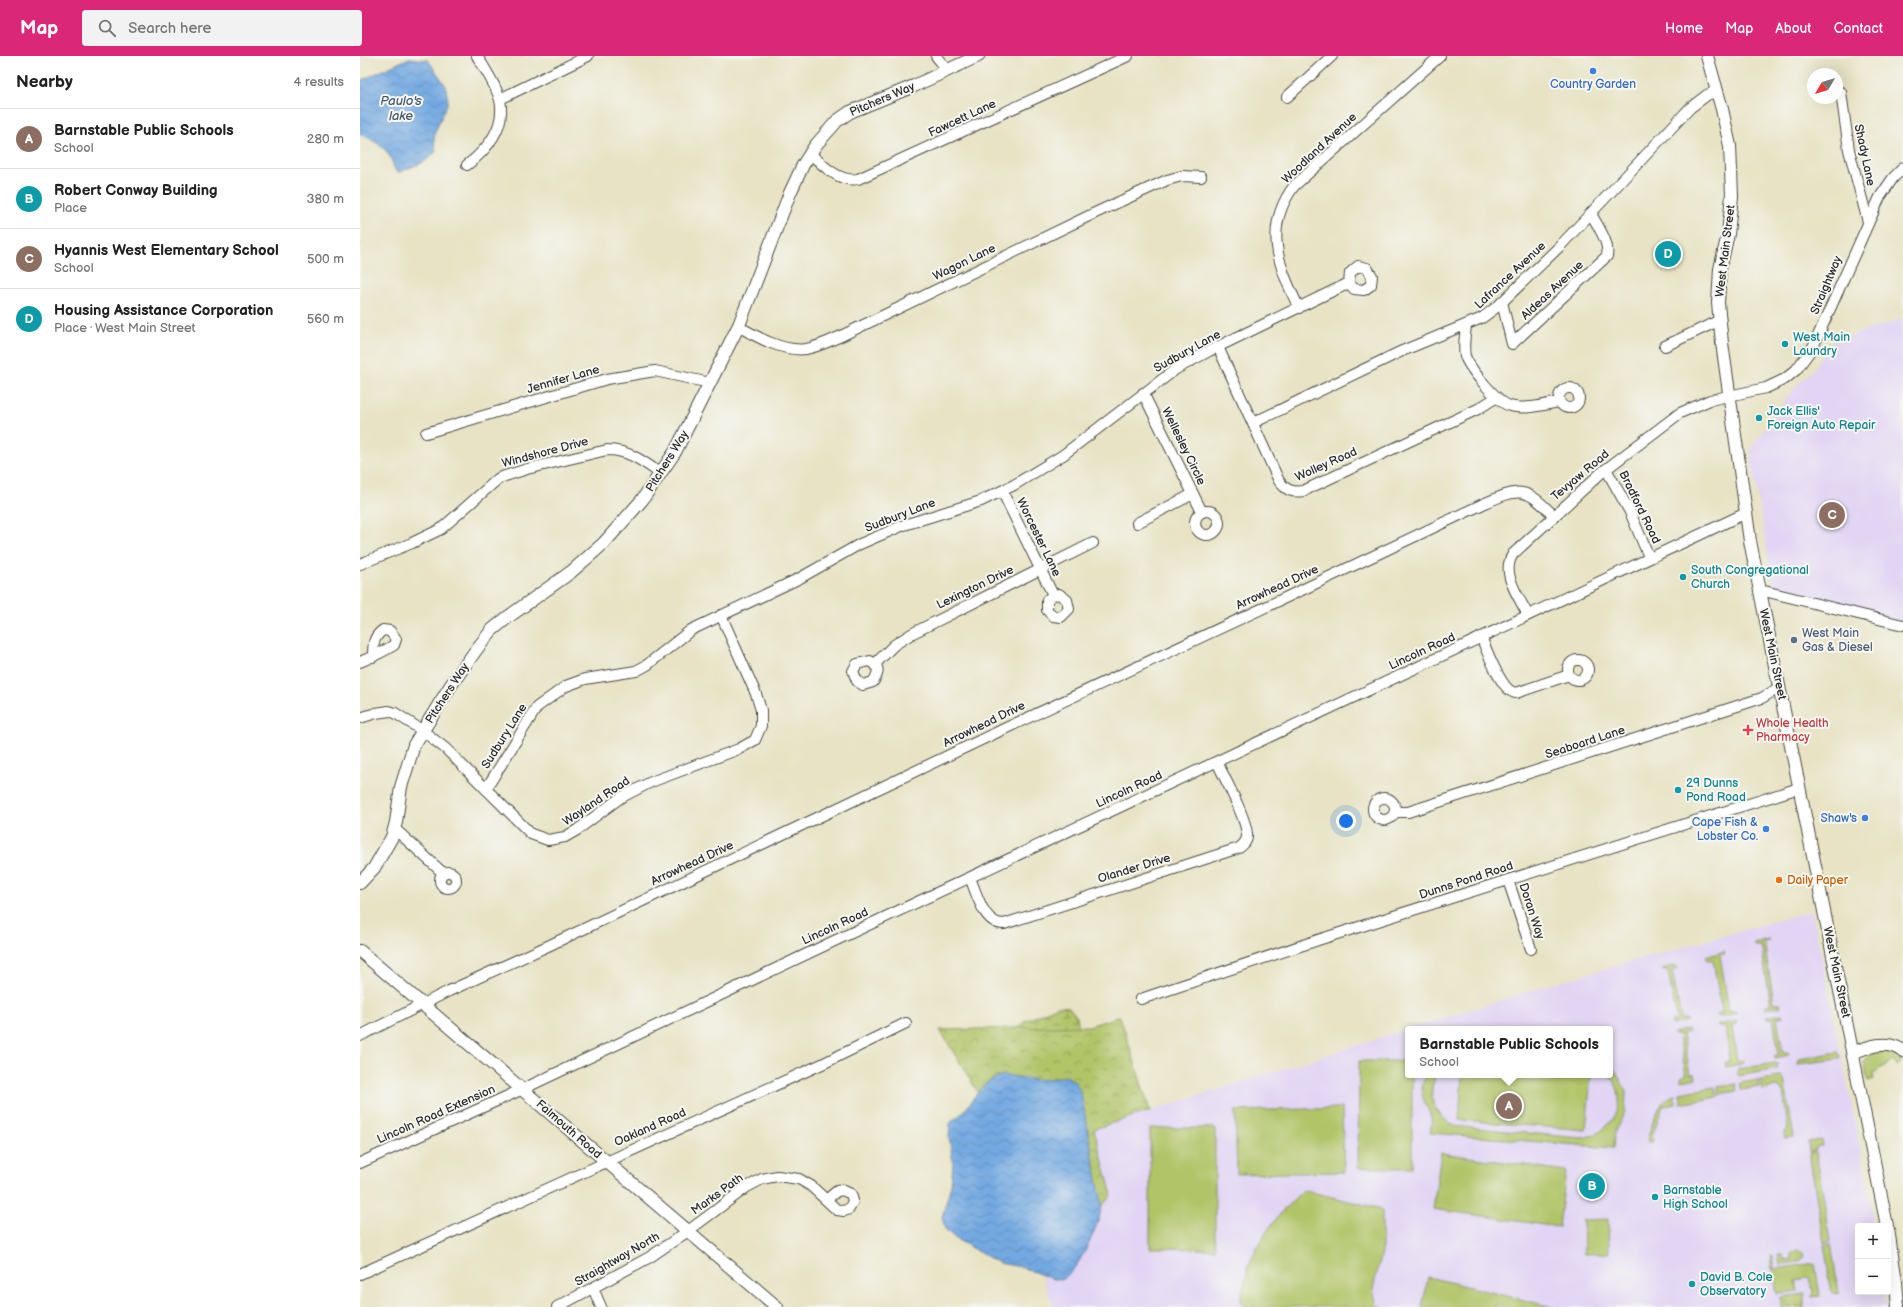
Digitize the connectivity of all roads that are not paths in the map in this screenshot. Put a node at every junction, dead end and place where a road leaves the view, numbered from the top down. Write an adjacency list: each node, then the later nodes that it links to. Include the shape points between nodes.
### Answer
1 (477, 56): 12 (street)
2 (588, 56): 12 (street)
3 (936, 56): 9 (street)
4 (978, 56): 9 (main road, Pitchers Way)
5 (1128, 56): 14 (street, Fawcett Lane, via 858,180 838,176)
6 (1332, 56): 11 (street)
7 (1440, 56): 22 (street, Woodland Avenue, via 1294,186 1285,198 1278,218 1276,249 1285,279)
8 (1707, 56): 10 (main road, West Main Street)
9 (948, 71): 14 (main road, Pitchers Way, via 850,112 832,126)
10 (1717, 91): 18 (street, Lafrance Avenue, via 1690,108); 23 (main road, West Main Street, via 1729,137 1732,186 1730,217 1720,269)
11 (1287, 97)
12 (500, 99): 15 (street, via 493,139)
13 (1843, 104): 19 (street, Shady Lane, via 1849,150)
14 (810, 153): 24 (main road, Pitchers Way, via 790,193)
15 (467, 165)
16 (1903, 168): 19 (street, Straightway, via 1888,185)
17 (1201, 177): 24 (street, Wagon Lane, via 1182,176 1167,180 815,347 798,349 782,346 752,335)
18 (1591, 214): 21 (street, Lafrance Avenue); 21 (street, Aldeas Avenue, via 1608,248 1607,256 1512,344)
19 (1868, 222): 30 (street, Straightway, via 1826,319 1804,361 1788,376 1768,388)
20 (1349, 283): 22 (street, Sudbury Lane)
21 (1502, 302): 25 (street, Lafrance Avenue, via 1482,318)
22 (1299, 308): 27 (street, Sudbury Lane)
23 (1720, 320): 26 (street); 30 (main road, West Main Street)
24 (738, 326): 28 (main road, Pitchers Way)
25 (1466, 326): 31 (street, via 1465,357 1471,368); 33 (street, Lafrance Avenue, via 1373,364)
26 (1665, 346)
27 (1218, 347): 29 (street, Sudbury Lane, via 1176,369); 33 (street, Wolley Road)
28 (710, 383): 34 (street, Jennifer Lane, via 655,371 607,379); 36 (main road, Pitchers Way, via 683,438)
29 (1143, 393): 37 (street, Sudbury Lane, via 1063,455); 38 (street, Wellesley Circle)
30 (1730, 395): 35 (street, Tevyaw Road, via 1710,400 1680,413); 40 (main road, West Main Street)
31 (1497, 397): 32 (street, via 1506,404 1517,407); 33 (street, Wolley Road, via 1478,409 1302,491 1294,492 1286,489 1280,481)
32 (1560, 402)
33 (1253, 423)
34 (426, 433)
35 (1606, 469): 41 (street, Tevyaw Road); 44 (street, Bradford Road, via 1630,512)
36 (661, 474): 45 (street, Windshore Drive, via 634,456 617,450 584,454 517,472 492,483 440,529); 59 (main road, Pitchers Way, via 628,518 595,551 571,572 492,630 456,676)
37 (1002, 491): 46 (street, Worcester Lane); 49 (street, Sudbury Lane, via 981,501 891,530 796,580)
38 (1193, 494): 39 (street, Wellesley Circle); 42 (street)
39 (1202, 512)
40 (1746, 513): 44 (street, Lincoln Road); 47 (main road, West Main Street)
41 (1554, 515): 50 (street, Tevyaw Road, via 1513,554 1509,562 1512,584); 72 (street, Arrowhead Drive, via 1526,493 1509,493 1483,504)
42 (1137, 523)
43 (1093, 543): 46 (street, Lexington Drive)
44 (1649, 558): 50 (street, Lincoln Road)
45 (360, 564)
46 (1041, 569): 48 (street, Worcester Lane); 55 (street, Lexington Drive, via 913,633 894,645)
47 (1760, 590): 51 (street); 57 (main road, West Main Street)
48 (1053, 595)
49 (721, 615): 62 (street, Sudbury Lane, via 691,630 636,671 578,681 550,696 532,714); 62 (street, Wayland Road, via 756,694 762,715 760,730 750,744 651,782 620,798 577,830 555,840 542,839 531,834)
50 (1528, 615): 52 (street, Lincoln Road)
51 (1903, 624)
52 (1481, 637): 56 (street, via 1503,685 1510,692 1516,693); 60 (street, Lincoln Road)
53 (373, 657): 54 (street)
54 (360, 662)
55 (875, 664)
56 (1569, 675)
57 (1780, 687): 61 (main road, West Main Street); 63 (street, Seaboard Lane, via 1762,698 1681,725 1408,812)
58 (360, 718): 59 (street, Wayland Road, via 389,711)
59 (423, 731): 62 (street, Wayland Road, via 446,749); 64 (main road, Pitchers Way, via 414,745 407,765)
60 (1217, 762): 66 (street, Lincoln Road); 66 (street, Olander Drive, via 1248,834 1245,843 1239,848 1004,924 996,923 988,917)
61 (1799, 788): 67 (street, Dunns Pond Road); 76 (main road, West Main Street)
62 (486, 789)
63 (1396, 812)
64 (395, 828): 65 (street); 68 (main road, Pitchers Way, via 388,846 374,868)
65 (443, 873)
66 (970, 878): 77 (street, Lincoln Road)
67 (1508, 880): 69 (street, Doran Way); 71 (street, Dunns Pond Road)
68 (360, 883)
69 (1530, 949)
70 (360, 951): 72 (main road, Falmouth Road)
71 (1141, 999)
72 (424, 1004): 74 (street, Arrowhead Drive); 77 (main road, Falmouth Road)
73 (906, 1023): 78 (street, Oakland Road, via 822,1064)
74 (360, 1036)
75 (1903, 1051): 76 (main road, via 1891,1045 1871,1047)
76 (1853, 1053): 81 (main road, West Main Street)
77 (523, 1089): 78 (main road, Falmouth Road); 79 (street, Lincoln Road Extension)
78 (606, 1161): 82 (main road, Falmouth Road); 84 (street, Oakland Road, via 548,1190)
79 (360, 1163)
80 (826, 1200): 82 (street, Marks Path, via 799,1179 785,1176 770,1177 748,1187)
81 (1886, 1223)
82 (688, 1231): 85 (street, Straightway North, via 650,1257); 88 (main road, Falmouth Road)
83 (1891, 1253): 89 (main road)
84 (360, 1274)
85 (593, 1288): 86 (street, Straightway North); 87 (street)
86 (557, 1307)
87 (601, 1307)
88 (777, 1307)
89 (1898, 1307)

